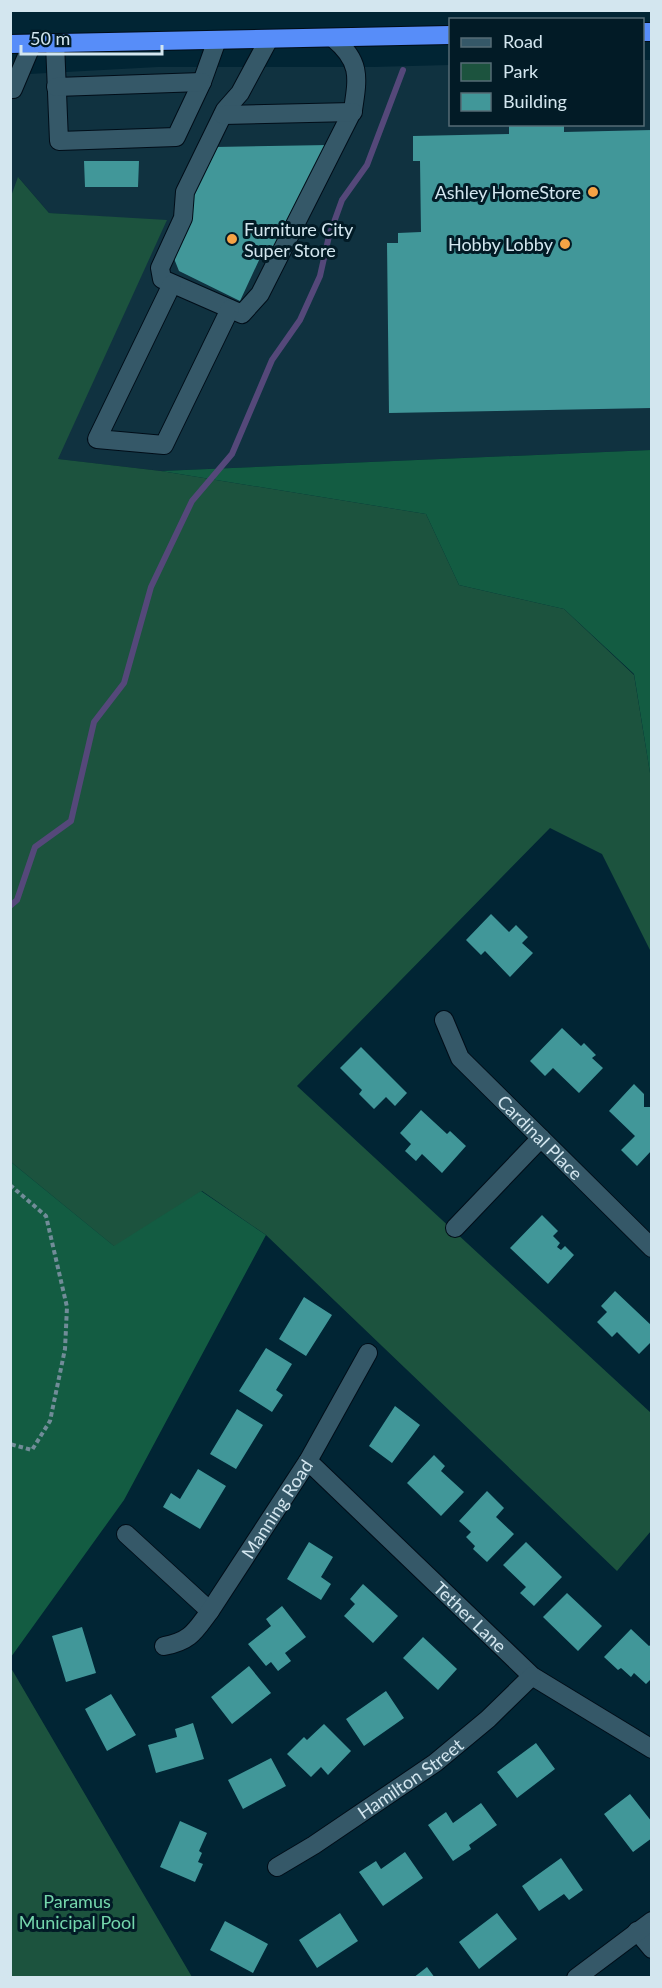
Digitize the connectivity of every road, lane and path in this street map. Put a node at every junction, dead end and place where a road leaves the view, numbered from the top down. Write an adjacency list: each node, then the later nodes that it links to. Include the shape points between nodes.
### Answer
1 (449, 36): 2 (highway)
2 (333, 38): 3 (highway); 11 (street, via 354,62 358,79)
3 (269, 39): 4 (highway); 12 (street)
4 (217, 40): 5 (highway); 8 (street)
5 (55, 43): 7 (highway); 9 (street)
6 (10, 44): 7 (highway)
7 (32, 44): 10 (street)
8 (202, 82): 9 (street); 9 (street, via 176,137 58,141)
9 (56, 87)
10 (11, 93)
11 (352, 112): 12 (street); 14 (street, via 260,294 242,314)
12 (223, 116): 13 (street, via 185,192 183,218 160,268 162,279)
13 (172, 284): 14 (street); 14 (street, via 97,439 164,445)
14 (230, 309)
15 (444, 1020): 16 (street, Cardinal Place, via 460,1058)
16 (541, 1138): 18 (street); 19 (street, Cardinal Place)
17 (10, 1185): 21 (path, via 46,1216 67,1307 65,1349 50,1421 32,1450)
18 (455, 1228)
19 (651, 1248)
20 (368, 1353): 22 (street, Manning Road)
21 (10, 1444)
22 (308, 1461): 24 (street, Manning Road); 26 (street, Tether Lane)
23 (126, 1534): 24 (street)
24 (210, 1611): 25 (street, Manning Road, via 181,1643)
25 (164, 1646)
26 (532, 1676): 27 (street, Tether Lane); 28 (street, Hamilton Street, via 435,1763)
27 (651, 1749)
28 (277, 1867)
29 (644, 1926): 30 (street); 31 (street)
30 (651, 1949)
31 (576, 1977)

